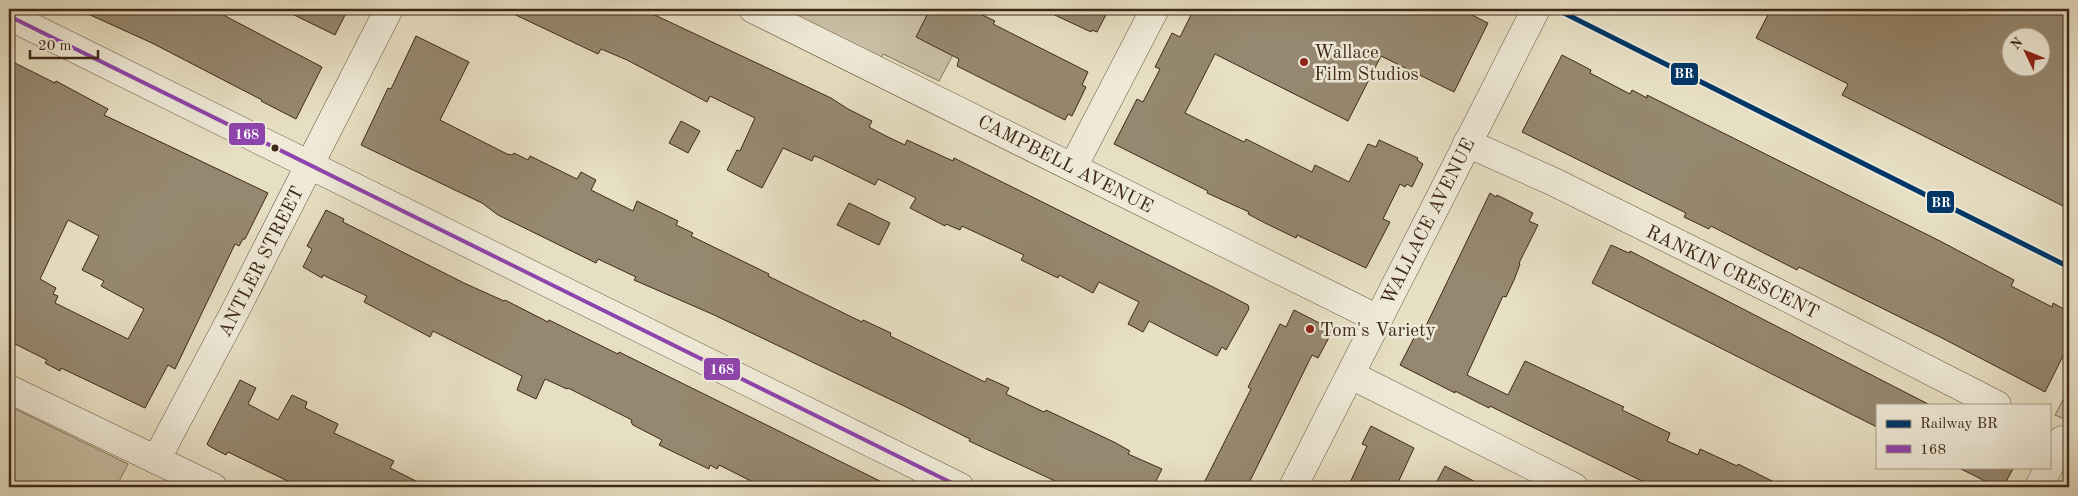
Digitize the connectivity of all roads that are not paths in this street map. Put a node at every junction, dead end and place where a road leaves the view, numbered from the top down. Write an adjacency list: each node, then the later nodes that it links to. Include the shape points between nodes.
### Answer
1 (389, 9): 7 (street, ANTLER STREET)
2 (753, 9): 8 (street, CAMPBELL AVENUE)
3 (1154, 9): 8 (street)
4 (1536, 9): 6 (street, WALLACE AVENUE)
5 (9, 16): 7 (street)
6 (1467, 142): 9 (street, WALLACE AVENUE); 12 (street, RANKIN CRESCENT, via 1784,296)
7 (310, 165): 14 (street, ANTLER STREET); 18 (street)
8 (1073, 167): 9 (street, CAMPBELL AVENUE)
9 (1378, 319): 10 (street, WALLACE AVENUE)
10 (1351, 375): 19 (street, WALLACE AVENUE); 20 (street)
11 (9, 389): 14 (street)
12 (1995, 404)
13 (2060, 438): 15 (street)
14 (156, 460): 17 (street)
15 (2050, 461)
16 (2047, 468): 21 (street)
17 (213, 487)
18 (960, 487)
19 (1292, 487)
20 (1574, 487)
21 (2039, 487)

